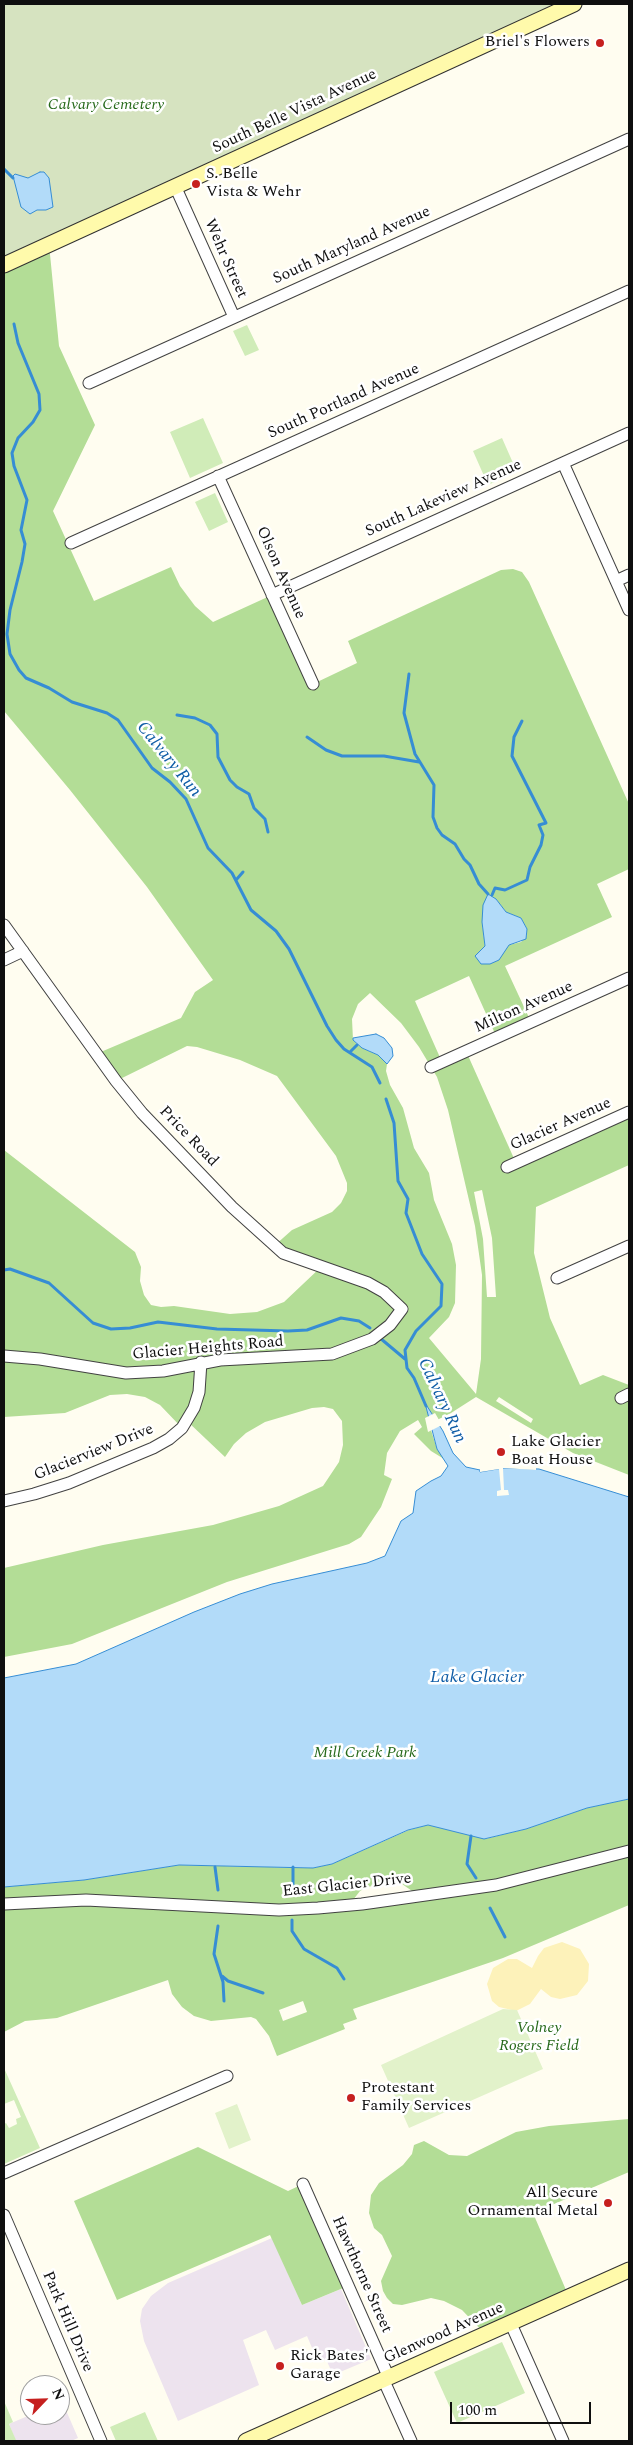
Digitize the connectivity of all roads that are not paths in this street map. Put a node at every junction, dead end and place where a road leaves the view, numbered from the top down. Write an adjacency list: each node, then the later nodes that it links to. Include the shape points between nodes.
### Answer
1 (574, 4): 3 (street, South Belle Vista Avenue)
2 (629, 139): 6 (street, South Maryland Avenue)
3 (175, 186): 4 (street, South Belle Vista Avenue); 6 (street, Wehr Street)
4 (4, 265)
5 (629, 291): 10 (street, South Portland Avenue)
6 (234, 317): 7 (street, South Maryland Avenue)
7 (89, 382)
8 (629, 433): 9 (street, South Lakeview Avenue)
9 (563, 463): 13 (street); 14 (street, South Lakeview Avenue)
10 (218, 476): 11 (street, South Portland Avenue); 14 (street, Olson Avenue)
11 (71, 543)
12 (629, 575): 13 (street)
13 (616, 581): 15 (street)
14 (272, 594): 16 (street, Olson Avenue)
15 (629, 610)
16 (312, 684)
17 (4, 925): 18 (street, Price Road)
18 (23, 951): 19 (street); 26 (street, Price Road, via 142,1113 232,1207 268,1241 292,1257 368,1283 384,1292)
19 (4, 960)
20 (629, 978): 21 (street, Milton Avenue)
21 (431, 1067)
22 (629, 1112): 23 (street, Glacier Avenue)
23 (507, 1167)
24 (629, 1246): 25 (street)
25 (557, 1278)
26 (402, 1309): 28 (street, Glacier Heights Road, via 390,1325 372,1339 337,1353)
27 (4, 1356): 28 (street, Glacier Heights Road, via 126,1373 169,1370)
28 (201, 1362): 29 (street, Glacierview Drive, via 199,1392 194,1408 182,1428 169,1439 69,1483)
29 (4, 1500)
30 (629, 1851): 31 (street, East Glacier Drive, via 496,1885 318,1908 279,1910 86,1900)
31 (4, 1904)
32 (227, 2076): 33 (street)
33 (4, 2173)
34 (303, 2184): 38 (street, Hawthorne Street)
35 (4, 2215): 40 (street, Park Hill Drive)
36 (629, 2270): 37 (street, Glenwood Avenue)
37 (511, 2324): 38 (street, Glenwood Avenue); 43 (street)
38 (387, 2380): 39 (street, Glenwood Avenue); 42 (street, Hawthorne Street)
39 (266, 2437): 41 (street, Glenwood Avenue)
40 (101, 2441)
41 (246, 2441)
42 (411, 2441)
43 (563, 2441)

